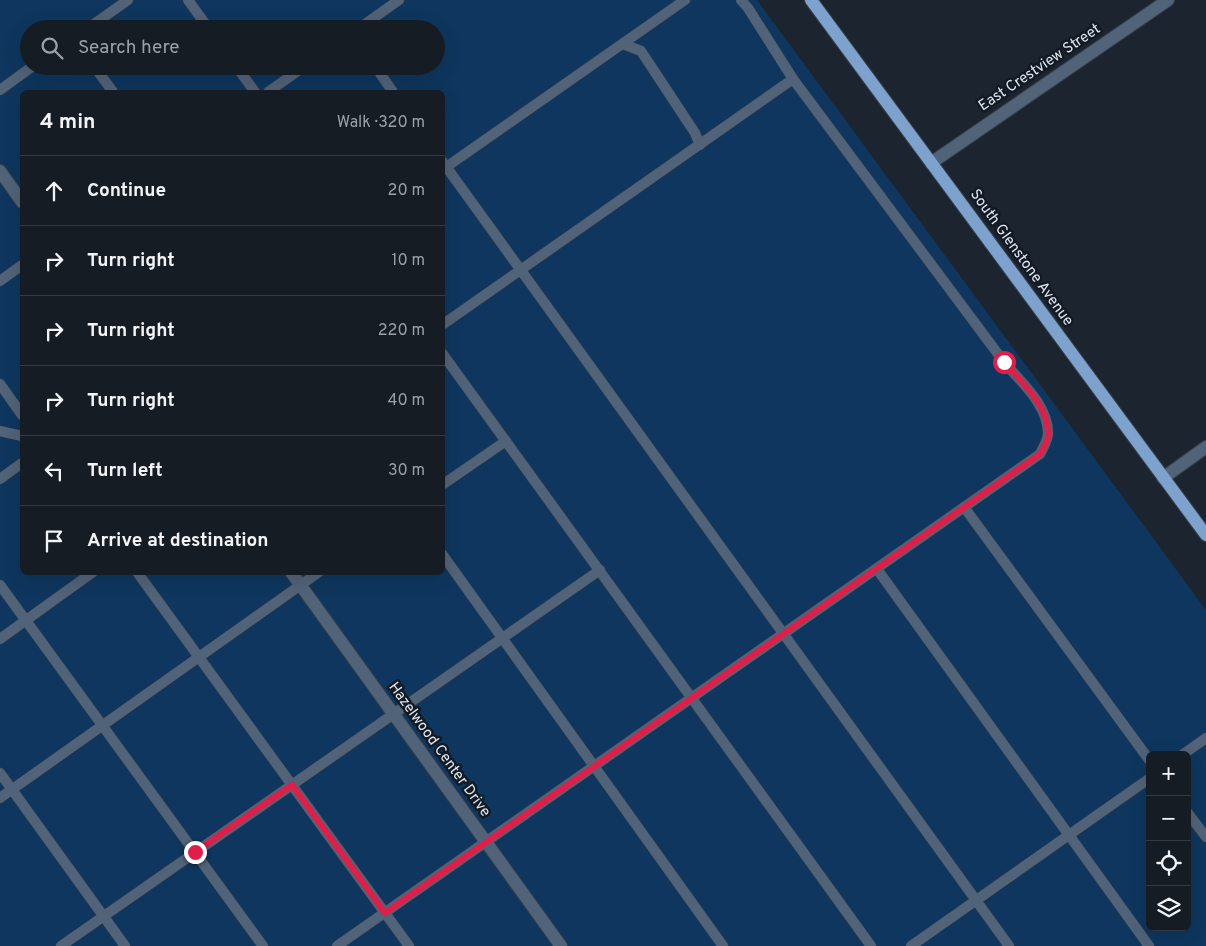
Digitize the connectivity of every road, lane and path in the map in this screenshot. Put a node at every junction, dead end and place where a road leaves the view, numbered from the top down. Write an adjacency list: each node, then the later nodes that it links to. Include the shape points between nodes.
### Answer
1 (128, 0): 8 (lane)
2 (188, 0): 9 (lane)
3 (399, 0): 10 (lane)
4 (685, 0): 11 (lane)
5 (741, 0): 17 (lane)
6 (811, 0): 24 (main road, South Glenstone Avenue)
7 (1168, 0): 24 (street, East Crestview Street)
8 (100, 20)
9 (202, 20)
10 (371, 20)
11 (623, 44): 23 (lane, via 640,51); 25 (lane)
12 (21, 75): 18 (lane)
13 (101, 75): 19 (lane)
14 (243, 75): 20 (lane)
15 (292, 75): 21 (lane)
16 (382, 75): 22 (lane)
17 (793, 79): 23 (lane); 44 (lane, via 1046,414 1049,435 1040,454)
18 (0, 90)
19 (112, 90)
20 (254, 90)
21 (271, 90)
22 (393, 90)
23 (700, 145): 30 (lane)
24 (931, 163): 41 (main road, South Glenstone Avenue)
25 (445, 165)
26 (445, 167): 30 (lane)
27 (0, 171): 28 (street)
28 (20, 199)
29 (20, 266): 31 (lane)
30 (522, 270): 32 (lane); 56 (lane)
31 (0, 280)
32 (445, 324)
33 (445, 357): 38 (lane)
34 (0, 384): 35 (lane)
35 (20, 412)
36 (0, 432): 37 (lane)
37 (20, 436)
38 (506, 441): 43 (lane); 48 (lane)
39 (1206, 447): 41 (street)
40 (20, 464): 42 (lane)
41 (1164, 478): 45 (main road, South Glenstone Avenue)
42 (0, 479)
43 (445, 483)
44 (964, 507): 47 (lane); 65 (lane)
45 (1206, 535)
46 (445, 558): 57 (lane)
47 (877, 569): 56 (lane); 73 (lane)
48 (600, 570): 57 (lane); 60 (lane)
49 (90, 575): 55 (lane)
50 (139, 575): 59 (lane)
51 (293, 575): 54 (street, Hazelwood Center Drive)
52 (315, 575): 54 (lane)
53 (0, 585): 55 (lane)
54 (300, 586): 59 (lane); 61 (street, Hazelwood Center Drive)
55 (26, 621): 58 (lane); 62 (lane)
56 (784, 634): 60 (lane); 77 (lane)
57 (503, 638): 61 (lane); 66 (lane)
58 (0, 639)
59 (199, 658): 62 (lane); 69 (lane)
60 (692, 698): 66 (lane); 87 (lane)
61 (394, 714): 69 (lane); 75 (street, Hazelwood Center Drive)
62 (103, 726): 70 (lane); 76 (lane)
63 (1206, 738): 64 (lane)
64 (1188, 751)
65 (1146, 756)
66 (594, 766): 75 (lane); 86 (lane)
67 (0, 773): 70 (lane)
68 (1146, 781): 73 (lane)
69 (292, 785): 76 (lane); 78 (lane)
70 (12, 790): 71 (lane); 79 (lane)
71 (0, 798)
72 (1191, 817): 74 (lane)
73 (1069, 835): 77 (lane); 90 (lane)
74 (1206, 837)
75 (486, 842): 78 (lane); 85 (street, Hazelwood Center Drive)
76 (195, 852): 79 (lane); 82 (lane)
77 (976, 900): 88 (lane); 89 (lane)
78 (385, 913): 83 (lane); 84 (lane)
79 (104, 916): 80 (lane); 81 (lane)
80 (61, 946)
81 (125, 946)
82 (263, 946)
83 (337, 946)
84 (409, 946)
85 (562, 946)
86 (723, 946)
87 (871, 946)
88 (911, 946)
89 (1009, 946)
90 (1149, 946)

